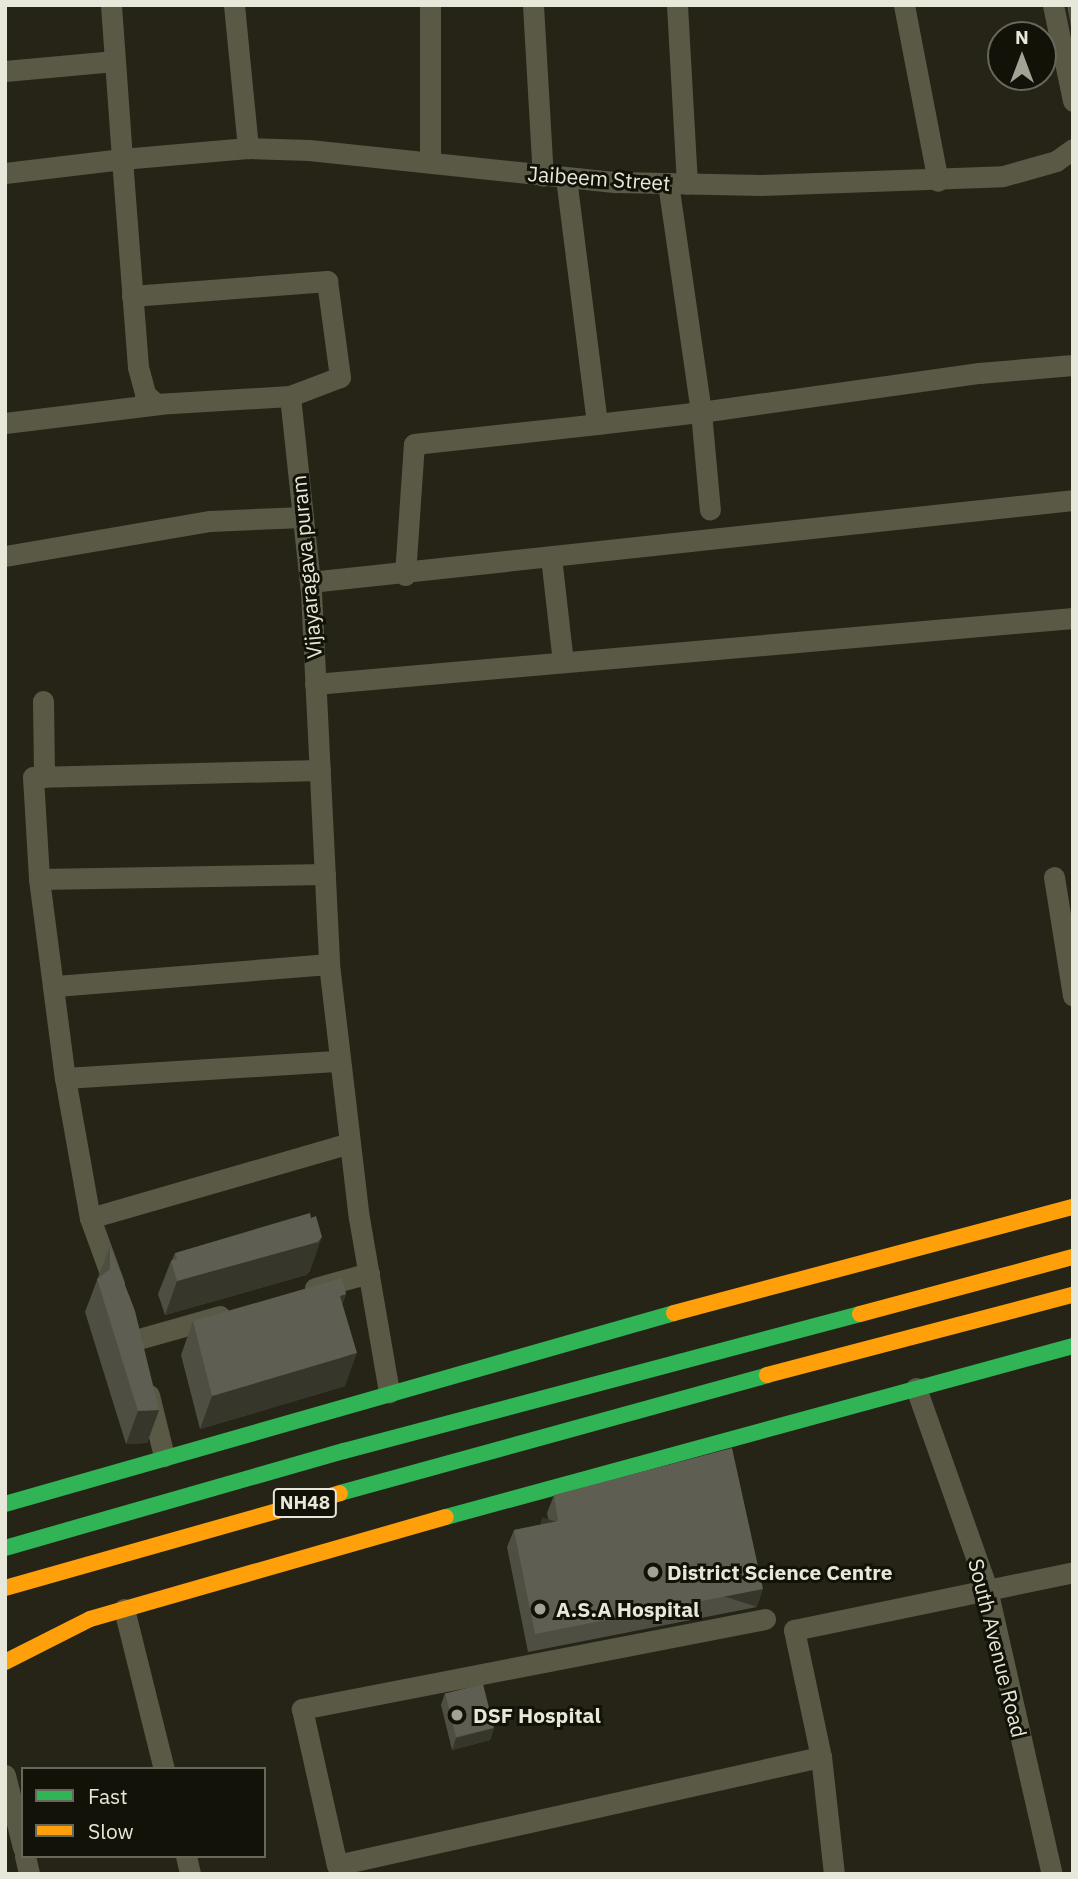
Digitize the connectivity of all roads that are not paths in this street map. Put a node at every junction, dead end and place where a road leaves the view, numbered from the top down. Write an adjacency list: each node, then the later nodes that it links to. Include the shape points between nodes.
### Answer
1 (111, 5): 8 (street)
2 (234, 5): 11 (street)
3 (430, 5): 14 (street)
4 (533, 5): 16 (street)
5 (677, 5): 19 (street)
6 (904, 5): 18 (street)
7 (1053, 5): 10 (street)
8 (115, 61): 9 (street); 13 (street)
9 (5, 71)
10 (1073, 101)
11 (248, 148): 13 (street, Jaibeem Street); 14 (street, Jaibeem Street)
12 (1073, 149): 18 (street, Jaibeem Street, via 1056,161 1003,176)
13 (122, 159): 15 (street); 20 (street)
14 (430, 161): 16 (street, Jaibeem Street)
15 (5, 173)
16 (543, 176): 17 (street, Jaibeem Street)
17 (566, 178): 19 (street, Jaibeem Street); 27 (street)
18 (937, 181): 19 (street, Jaibeem Street)
19 (678, 183): 24 (street)
20 (132, 296): 22 (street, via 327,281 340,377); 23 (street, via 145,394)
21 (1073, 365): 24 (street, via 979,373)
22 (290, 396): 23 (street); 30 (street, Vijayaragava puram)
23 (160, 404): 26 (street)
24 (701, 412): 27 (street); 29 (street)
25 (5, 417): 26 (street)
26 (6, 423)
27 (597, 424): 33 (street, via 414,444)
28 (1073, 500): 32 (street)
29 (710, 510)
30 (303, 517): 31 (street, via 211,521); 34 (street, Vijayaragava puram)
31 (5, 555)
32 (551, 556): 33 (street); 36 (street)
33 (405, 575): 34 (street)
34 (310, 582): 37 (street, Vijayaragava puram)
35 (1073, 618): 36 (street)
36 (563, 662): 37 (street)
37 (315, 684): 39 (street, Vijayaragava puram)
38 (43, 701): 40 (street)
39 (320, 770): 40 (street); 41 (street, Vijayaragava puram)
40 (44, 777): 43 (street, via 33,777)
41 (325, 874): 43 (street); 44 (street, Vijayaragava puram)
42 (1054, 877): 46 (street)
43 (39, 878): 45 (street)
44 (329, 964): 45 (street); 47 (street, Vijayaragava puram)
45 (53, 986): 48 (street)
46 (1073, 995)
47 (339, 1061): 48 (street); 49 (street, Vijayaragava puram)
48 (65, 1078): 51 (street)
49 (349, 1143): 51 (street); 53 (street, Vijayaragava puram)
50 (1073, 1207): 60 (main road)
51 (90, 1218): 57 (street)
52 (1073, 1257): 63 (main road, NH48, via 591,1384)
53 (369, 1273): 54 (street); 60 (street, Vijayaragava puram)
54 (291, 1295)
55 (1073, 1295): 65 (main road, NH48, via 605,1419)
56 (239, 1310): 57 (street)
57 (135, 1340): 61 (street)
58 (1073, 1346): 59 (main road)
59 (916, 1388): 66 (street, South Avenue Road); 67 (main road, via 632,1463)
60 (389, 1392): 61 (main road)
61 (164, 1455): 62 (main road)
62 (5, 1504)
63 (5, 1548)
64 (1073, 1572): 66 (street)
65 (5, 1588)
66 (986, 1589): 70 (street, via 794,1630); 76 (street, South Avenue Road)
67 (124, 1609): 69 (main road, via 45,1638); 71 (street)
68 (765, 1619): 74 (street, via 302,1709)
69 (5, 1661)
70 (821, 1758): 74 (street); 75 (street)
71 (164, 1767)
72 (5, 1775): 73 (street)
73 (21, 1839)
74 (338, 1869)
75 (834, 1874)
76 (1052, 1874)

